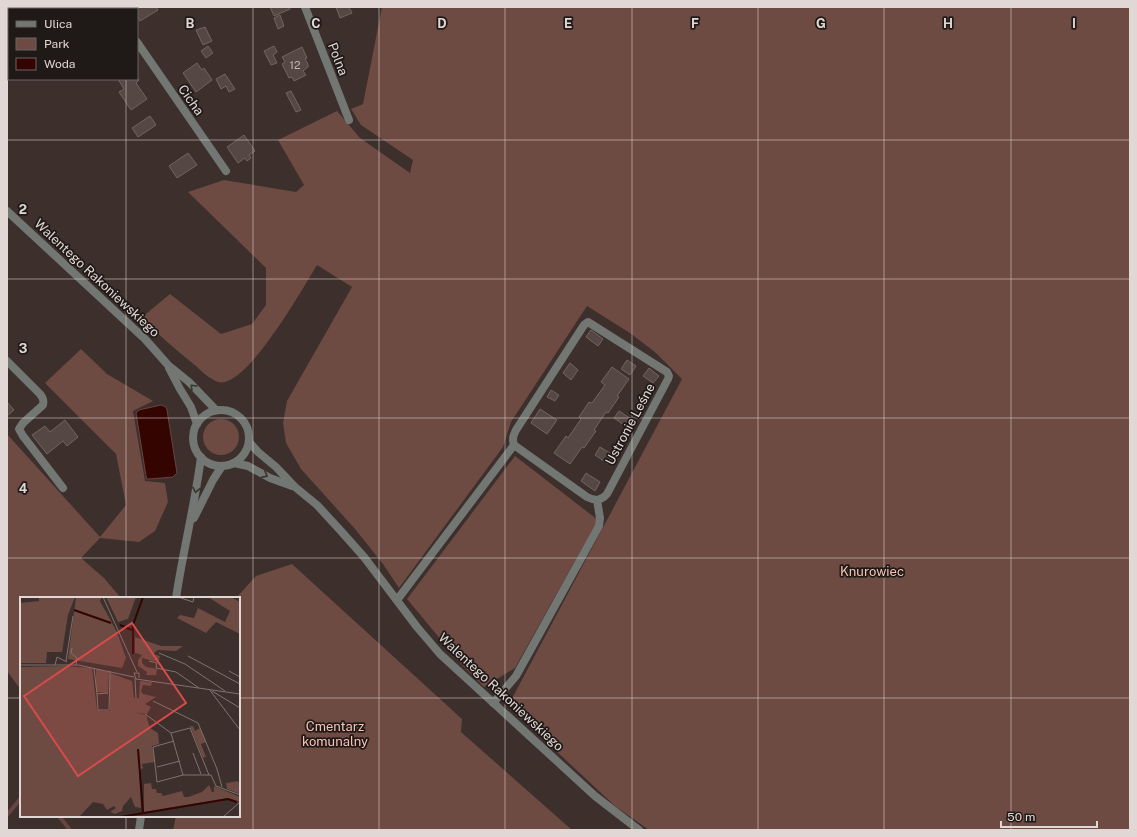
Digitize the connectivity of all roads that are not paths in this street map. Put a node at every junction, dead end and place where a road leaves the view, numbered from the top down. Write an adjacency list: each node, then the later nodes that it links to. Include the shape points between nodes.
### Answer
1 (305, 7): 3 (street, Polna)
2 (138, 43): 4 (street, Cicha)
3 (349, 120)
4 (226, 170)
5 (7, 211): 7 (street, Walentego Rakoniewskiego, via 145,339)
6 (7, 361): 16 (street, via 43,398 43,405 23,422 19,429)
7 (168, 365): 8 (street, Walentego Rakoniewskiego, one-way to 7); 9 (street, Walentego Rakoniewskiego, via 191,407)
8 (216, 410): 9 (street); 10 (street, via 230,411 240,417 248,431)
9 (197, 424): 12 (street, via 193,438)
10 (249, 442): 13 (street, via 244,454); 15 (street, Walentego Rakoniewskiego)
11 (514, 445): 17 (street, via 587,497); 17 (street, Ustronie Leśne, via 512,441 516,430 586,323 590,323 667,372 668,379 604,498); 20 (street, Ustronie Leśne)
12 (201, 457): 14 (street, via 211,464); 18 (street, one-way to 18)
13 (234, 462): 14 (street); 15 (street, Walentego Rakoniewskiego, one-way to 15)
14 (222, 466): 18 (street)
15 (295, 487): 20 (street, Walentego Rakoniewskiego, via 317,505 352,542)
16 (63, 488)
17 (597, 500): 21 (street, via 599,526 516,676)
18 (190, 524): 19 (street)
19 (176, 597)
20 (397, 600): 21 (street, Walentego Rakoniewskiego, via 440,654)
21 (493, 703): 24 (street, Walentego Rakoniewskiego, via 594,796)
22 (141, 817): 23 (street)
23 (139, 830)
24 (639, 830)

